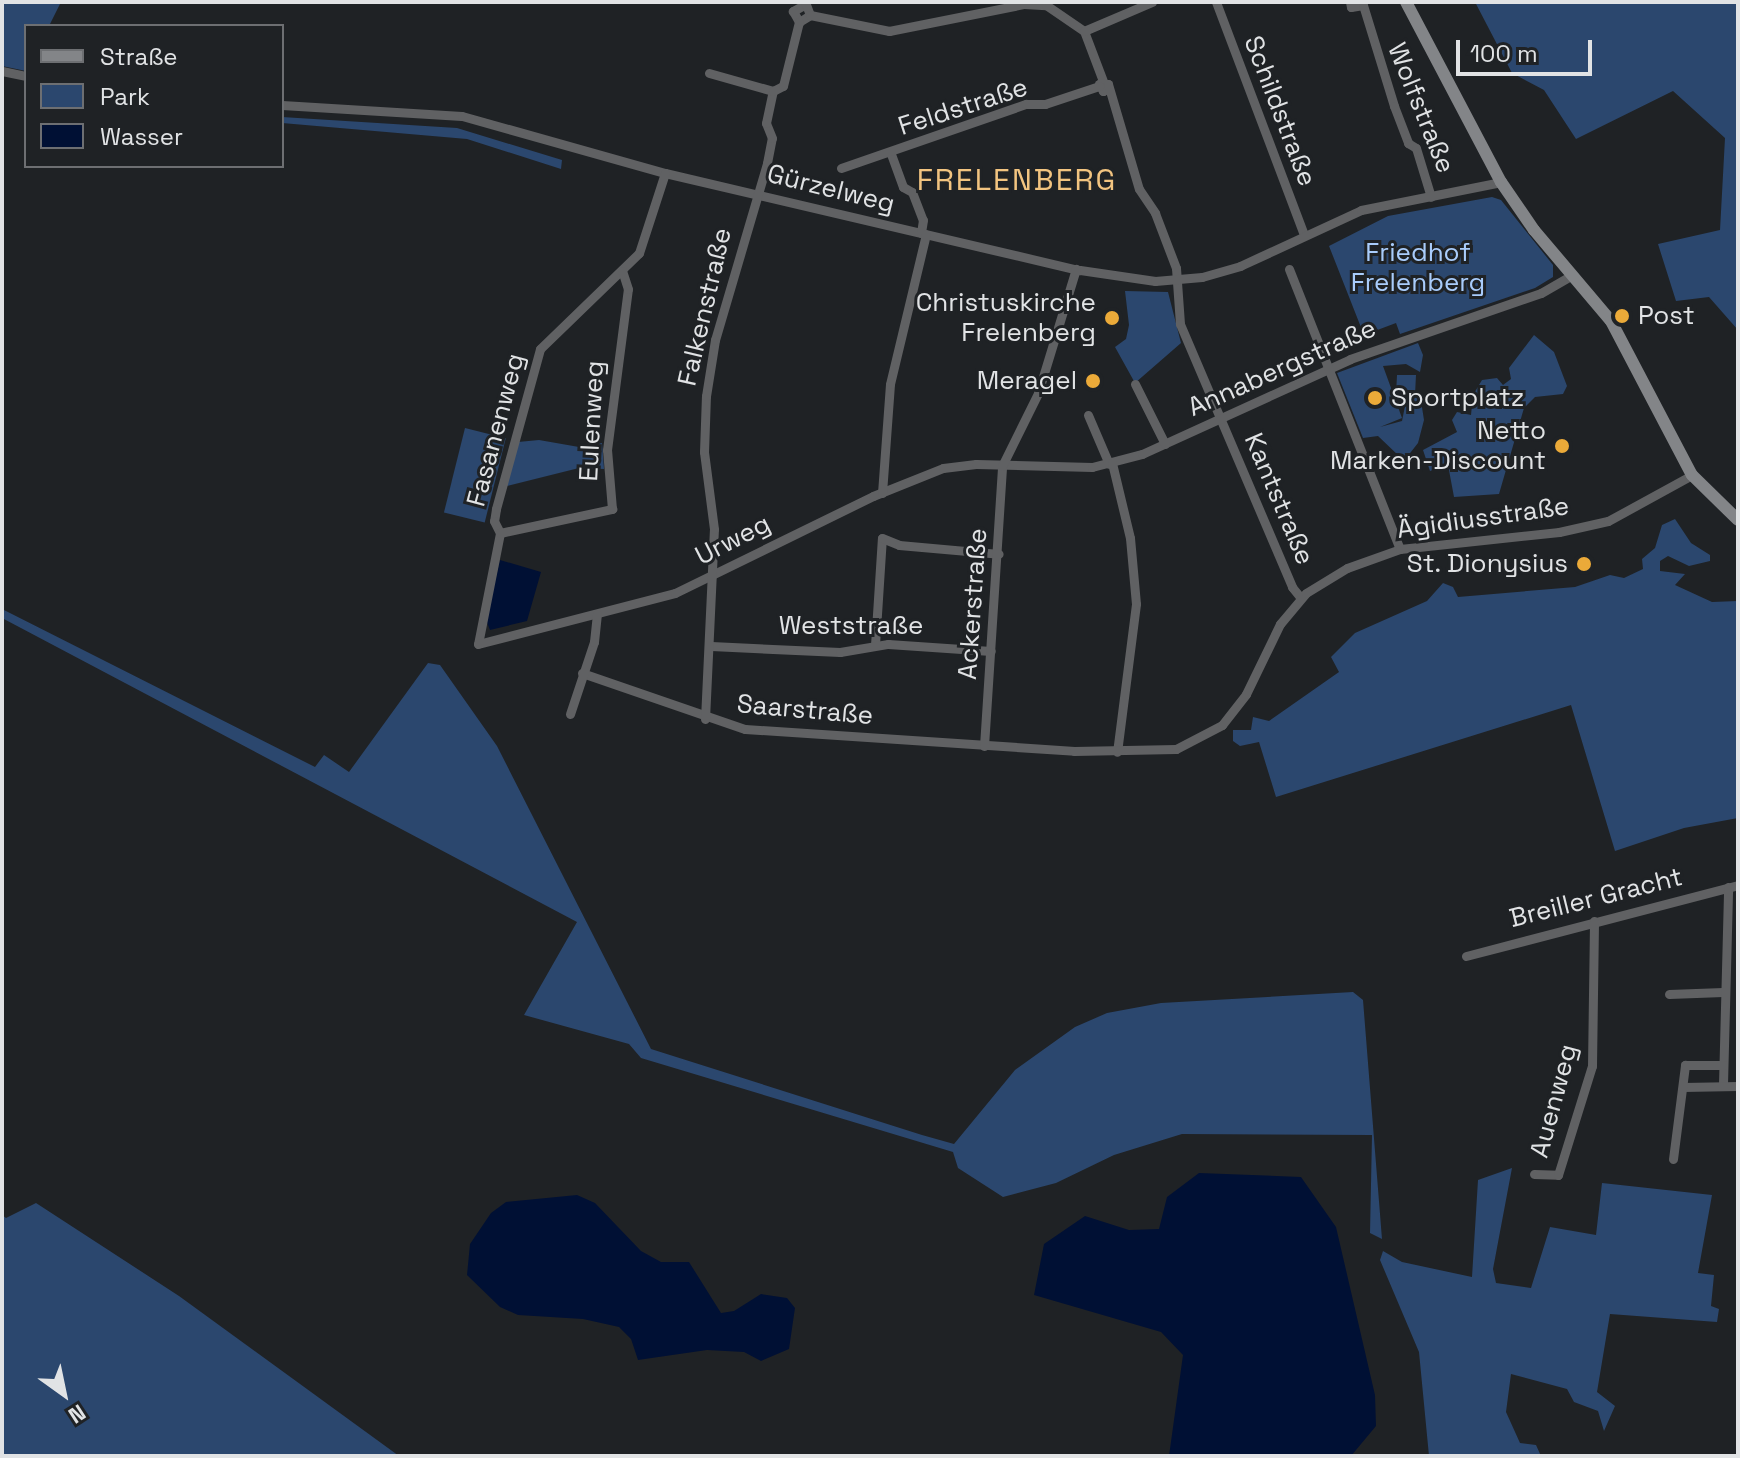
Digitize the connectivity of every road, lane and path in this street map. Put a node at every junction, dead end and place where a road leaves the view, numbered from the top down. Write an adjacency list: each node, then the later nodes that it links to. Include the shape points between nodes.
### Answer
1 (956, 2): 9 (street)
2 (1152, 2): 11 (street)
3 (1216, 2): 25 (street, Schildstraße)
4 (1350, 2): 23 (street, Wolfstraße, via 1351,7 1363,5 1393,104 1408,143 1416,148)
5 (1406, 2): 21 (main road)
6 (804, 3): 8 (street); 10 (street, via 793,11)
7 (1056, 5): 9 (street, via 1024,4); 11 (street)
8 (810, 15): 9 (street, via 882,31); 10 (street)
9 (959, 16)
10 (799, 22): 16 (street, via 783,86)
11 (1084, 31): 15 (street)
12 (2, 71): 14 (street)
13 (709, 73): 16 (street)
14 (24, 76)
15 (1105, 86): 18 (street, Feldstraße, via 1045,104 1026,104); 30 (street, Kantstraße, via 1129,143 1125,151 1139,189 1155,213 1176,268)
16 (773, 91): 22 (street, via 764,128 772,138)
17 (284, 105): 20 (street, Gürzelweg, via 462,116)
18 (891, 154): 19 (street, Feldstraße); 24 (street, via 903,187 912,192)
19 (841, 168)
20 (665, 173): 22 (street, Gürzelweg); 28 (street, Fasanenweg, via 639,253)
21 (1501, 182): 23 (street, Gürzelweg); 29 (main road)
22 (754, 193): 24 (street, Gürzelweg); 44 (street, Falkenstraße, via 706,396 704,452 713,517)
23 (1431, 197): 25 (street, Gürzelweg, via 1361,210)
24 (924, 234): 26 (street, Gürzelweg); 39 (street, via 890,384)
25 (1304, 235): 30 (street, Gürzelweg, via 1240,266)
26 (1076, 269): 30 (street, Gürzelweg); 37 (street, via 1038,393)
27 (1289, 269): 31 (street)
28 (622, 271): 41 (street, Fasanenweg, via 540,349 496,509); 41 (street, Eulenweg, via 628,289 607,450 612,509)
29 (1572, 275): 31 (street, Annabergstraße, via 1541,293); 38 (main road, via 1618,334)
30 (1175, 280): 34 (street, Kantstraße, via 1180,324)
31 (1328, 369): 34 (street, Annabergstraße); 42 (street)
32 (1135, 384): 35 (street)
33 (1088, 415): 36 (street)
34 (1221, 419): 35 (street, Annabergstraße); 45 (street, Kantstraße)
35 (1165, 444): 36 (street, Annabergstraße)
36 (1111, 464): 37 (street, Annabergstraße); 55 (street, via 1130,538 1136,604)
37 (1002, 466): 39 (street, Urweg, via 960,464); 43 (street, Ackerstraße)
38 (1692, 475): 40 (main road); 42 (street, Ägidiusstraße, via 1636,510 1597,524)
39 (882, 493): 44 (street, Urweg)
40 (1738, 520)
41 (500, 533): 47 (street, Fasanenweg)
42 (1400, 549): 45 (street, Ägidiusstraße, via 1347,568)
43 (999, 554): 48 (street, via 899,545 882,538); 50 (street, Ackerstraße)
44 (713, 576): 46 (street, Urweg, via 675,593); 49 (street, Falkenstraße)
45 (1301, 598): 55 (street, Ägidiusstraße, via 1275,631 1246,694 1222,725 1176,749)
46 (597, 614): 47 (street, Urweg); 51 (street)
47 (478, 644)
48 (875, 645): 49 (street, Weststraße, via 840,652); 50 (street, Weststraße)
49 (711, 646): 53 (street, Falkenstraße)
50 (991, 651): 54 (street, Ackerstraße)
51 (582, 673): 52 (street); 53 (street, Saarstraße)
52 (570, 714)
53 (705, 719): 54 (street, Saarstraße, via 745,729)
54 (984, 746): 55 (street, Saarstraße)
55 (1117, 752)
56 (1733, 886): 57 (street, Breiller Gracht); 59 (street)
57 (1594, 921): 58 (street, Breiller Gracht); 66 (street, Auenweg, via 1592,1066 1558,1175)
58 (1466, 956)
59 (1723, 992): 60 (street); 61 (street)
60 (1669, 994)
61 (1723, 1065): 62 (street); 64 (street, via 1685,1065)
62 (1723, 1084): 63 (street); 64 (street)
63 (1738, 1086)
64 (1683, 1087): 65 (street)
65 (1673, 1159)
66 (1534, 1174)

